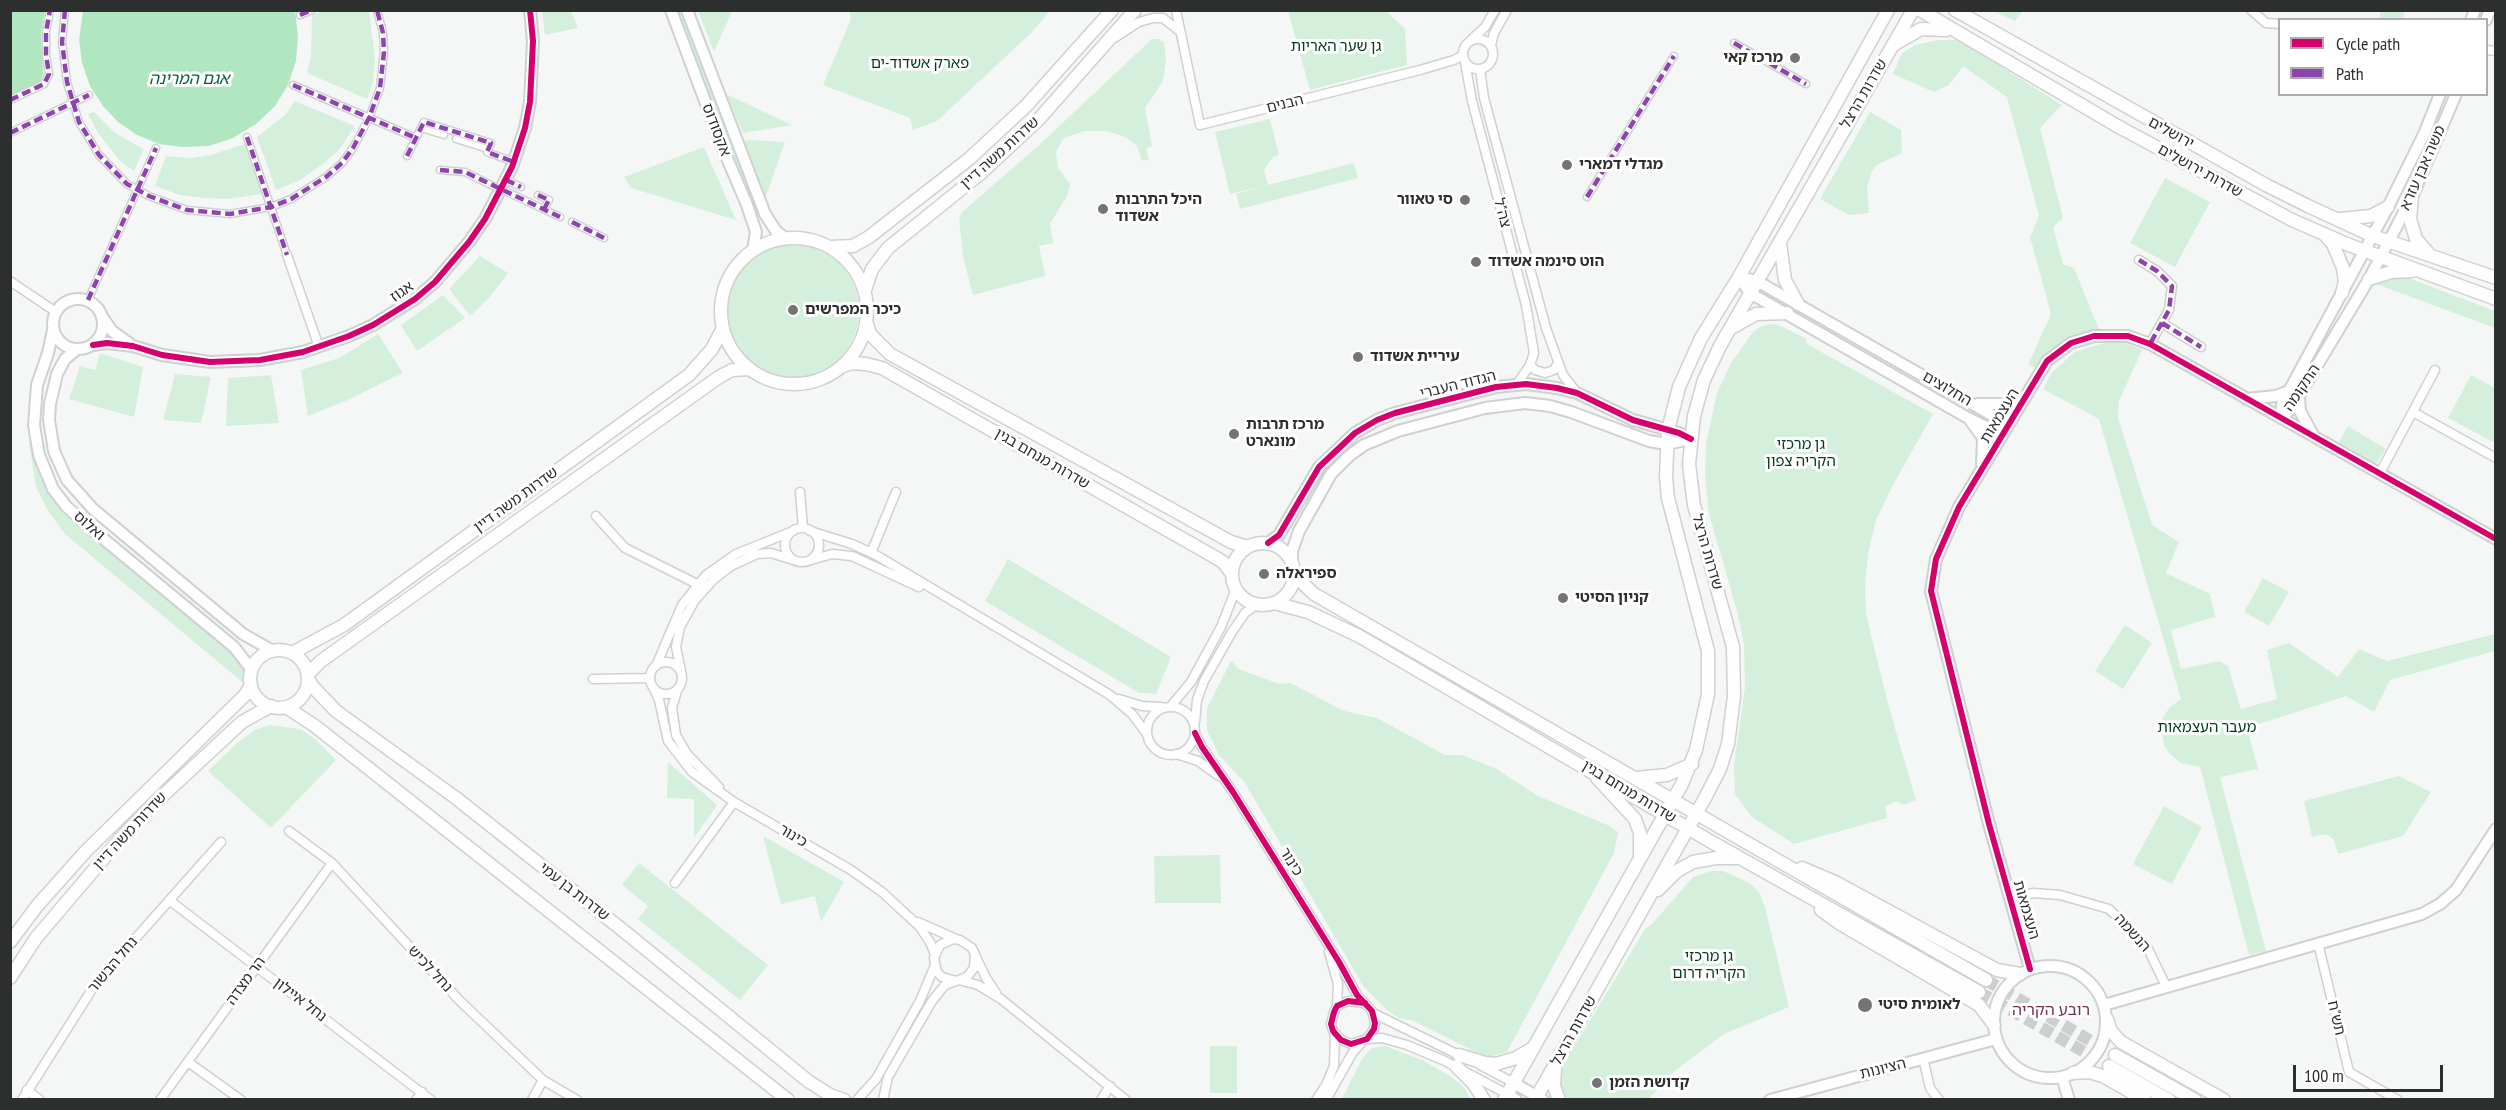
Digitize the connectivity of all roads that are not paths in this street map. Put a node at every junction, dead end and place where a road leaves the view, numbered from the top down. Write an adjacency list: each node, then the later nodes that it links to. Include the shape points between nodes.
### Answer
1 (50, 10): 37 (street, via 45,55 49,74 44,84)
2 (65, 10): 38 (street, via 63,58)
3 (312, 10): 19 (street)
4 (378, 10): 39 (street, via 383,33 383,68)
5 (530, 10): 49 (street, אגוז, via 530,102)
6 (671, 10): 70 (street, אקסודוס, via 747,205 756,232)
7 (687, 10): 66 (street, אקסודוס, via 765,214)
8 (1112, 10): 69 (main road, שדרות משה דיין, via 1026,106 969,159 869,237 853,246)
9 (1135, 10): 23 (main road, שדרות משה דיין)
10 (1176, 10): 21 (street, הבנים)
11 (1495, 10): 24 (street)
12 (1507, 10): 27 (street)
13 (1877, 10): 22 (main road)
14 (1887, 10): 22 (main road, שדרות הרצל)
15 (1913, 10): 28 (main road, שדרות הרצל)
16 (1920, 10): 25 (main road, שדרות ירושלים)
17 (2251, 10): 20 (street, via 2266,23)
18 (1957, 11): 61 (main road, ירושלים, via 2266,185)
19 (300, 15)
20 (2278, 24)
21 (1178, 30): 23 (street, via 1163,18 1153,18); 30 (street, הבנים, via 1200,125)
22 (1871, 39): 77 (main road, שדרות הרצל)
23 (1110, 40): 82 (main road, שדרות משה דיין, via 1039,119 981,173 888,248 872,269)
24 (1472, 40): 27 (street, via 1480,38); 30 (street, via 1466,44)
25 (1967, 40): 28 (main road, via 1931,28 1910,34); 63 (main road, שדרות ירושלים, via 2243,195)
26 (1734, 43): 32 (street)
27 (1491, 45): 31 (street, via 1491,62)
28 (1892, 46): 67 (main road, שדרות הרצל)
29 (1674, 56): 55 (street)
30 (1464, 58): 31 (street); 103 (street, צה"ל, via 1526,305 1534,353)
31 (1480, 69): 102 (street, צה"ל, via 1484,98)
32 (1806, 84)
33 (293, 85): 39 (street)
34 (89, 95): 38 (street)
35 (2439, 96): 58 (street, משה אבן עזרא)
36 (2455, 96): 56 (street, משה אבן עזרא)
37 (10, 100)
38 (73, 103): 41 (street); 53 (street, via 87,138 99,155 114,173)
39 (369, 118): 44 (street); 57 (street, via 342,163 300,194)
40 (421, 128): 42 (street); 44 (street); 47 (street, via 423,122 490,143)
41 (10, 133)
42 (444, 135)
43 (247, 137): 57 (street)
44 (416, 138): 48 (street)
45 (456, 139): 47 (street)
46 (156, 148): 53 (street)
47 (488, 149): 49 (street, via 487,152)
48 (407, 156)
49 (514, 162): 51 (street, אגוז)
50 (440, 170): 59 (street, bridge, via 465,172)
51 (506, 180): 52 (street); 100 (street, אגוז, via 469,242 435,282 373,325)
52 (521, 187)
53 (137, 190): 57 (street, via 168,204 209,213 230,214); 86 (street)
54 (538, 195): 59 (street, via 549,200)
55 (1587, 197)
56 (2412, 197): 68 (street, משה אבן עזרא); 73 (main road, via 2410,219 2416,239)
57 (271, 207): 72 (street)
58 (2388, 207): 61 (main road, via 2372,216); 64 (street, משה אבן עזרא)
59 (544, 209): 60 (street)
60 (560, 217)
61 (2335, 219): 64 (main road, ירושלים)
62 (572, 222): 65 (street)
63 (2326, 235): 71 (main road, שדרות ירושלים); 84 (main road, via 2341,262 2345,281)
64 (2373, 236): 68 (main road, ירושלים); 71 (street, התקומה)
65 (604, 238)
66 (785, 238): 69 (main road, via 816,240); 70 (main road)
67 (1779, 241): 80 (main road, שדרות הרצל); 87 (main road, via 1785,280)
68 (2389, 241): 73 (main road); 74 (street, התקומה)
69 (831, 247): 82 (main road, via 858,273)
70 (753, 250): 93 (main road, via 742,259 726,284 721,313)
71 (2365, 251): 74 (main road, שדרות ירושלים); 84 (street, התקומה)
72 (287, 255): 100 (street)
73 (2429, 255): 78 (main road)
74 (2381, 257): 76 (main road, שדרות ירושלים); 79 (street, התקומה)
75 (2139, 260): 91 (street, via 2172,286 2169,310)
76 (2419, 270): 79 (main road); 85 (main road, שדרות ירושלים)
77 (1739, 277): 80 (street, החלוצים); 83 (street, החלוצים); 116 (main road, שדרות הרצל, via 1689,361)
78 (2496, 278)
79 (2369, 279): 109 (street, התקומה)
80 (1757, 280): 83 (main road, שדרות הרצל); 87 (street, החלוצים)
81 (10, 281): 88 (street)
82 (865, 290): 92 (main road)
83 (1750, 293): 89 (street, החלוצים); 94 (main road, שדרות הרצל)
84 (2342, 293): 109 (street, התקומה)
85 (2496, 299)
86 (88, 300): 88 (street, via 70,300); 90 (street)
87 (1798, 304): 112 (street, החלוצים)
88 (56, 312): 95 (street)
89 (1787, 313): 94 (main road, via 1756,314); 114 (street, החלוצים)
90 (103, 318): 97 (street, via 102,333); 98 (street, אגוז, via 112,331)
91 (2162, 323): 96 (street); 99 (street)
92 (867, 324): 104 (main road, via 854,354); 131 (main road, שדרות מנחם בגין, via 870,334 890,354 1231,542)
93 (723, 328): 105 (main road, via 733,351); 143 (main road, שדרות משה דיין, via 707,356 688,375 344,625)
94 (1730, 329): 119 (main road, שדרות הרצל, via 1704,380)
95 (53, 330): 101 (street, via 62,343); 145 (street, ואלוס, via 37,385 34,425 39,455 53,489 82,521 234,647)
96 (2150, 344): 110 (street, העצמאות, via 2111,335 2071,343 2047,361); 111 (street, העצמאות)
97 (93, 345): 98 (street, אגוז); 101 (street)
98 (133, 346): 100 (street, אגוז, via 162,355 219,362 260,360)
99 (2201, 346)
100 (319, 347)
101 (76, 350): 142 (street, ואלוס, via 65,359 57,374 50,404 54,451 67,480 78,496 243,634)
102 (1558, 363): 103 (street, via 1554,370 1545,373); 108 (street, צה"ל)
103 (1530, 365): 107 (street)
104 (843, 366): 105 (main road, via 818,380 790,384); 136 (main road, שדרות מנחם בגין, via 852,363 882,368 1213,556)
105 (750, 369): 147 (main road, שדרות משה דיין, via 732,370 719,377 321,661)
106 (2435, 370): 113 (street)
107 (1517, 384): 108 (street, הגדוד העברי); 130 (street, הגדוד העברי, via 1414,408 1367,425 1319,467 1279,535)
108 (1577, 393): 116 (street, הגדוד העברי, via 1633,420)
109 (2294, 394): 111 (street); 115 (street, התקומה, via 2291,409); 118 (street)
110 (2026, 395): 112 (street, via 2005,404); 117 (street, העצמאות)
111 (2246, 399): 115 (street, העצמאות)
112 (1973, 404): 117 (street, החלוצים, via 1995,417)
113 (2413, 412): 121 (street); 123 (street)
114 (1968, 418): 117 (street, החלוצים); 122 (street, via 1983,438)
115 (2281, 418): 118 (street, העצמאות)
116 (1668, 430): 119 (street, הגדוד העברי); 120 (main road, שדרות הרצל)
117 (2004, 431): 122 (street, העצמאות)
118 (2315, 437): 123 (street, העצמאות)
119 (1691, 439): 120 (street, הגדוד העברי); 166 (main road, שדרות הרצל, via 1692,494 1732,639 1735,668 1726,753)
120 (1666, 444): 135 (street, הגדוד העברי, via 1631,436 1561,409 1525,403 1485,408 1398,431 1356,450 1332,474 1293,544); 160 (main road, שדרות הרצל, via 1668,498 1709,663 1707,702)
121 (2496, 458)
122 (1982, 470): 178 (street, העצמאות, via 1943,538 1931,591)
123 (2380, 473): 129 (street, העצמאות)
124 (800, 492): 127 (street)
125 (896, 492): 132 (street)
126 (596, 516): 137 (street, via 625,548)
127 (806, 530): 128 (street); 132 (street); 134 (street, via 816,536 819,546)
128 (793, 531): 133 (street, via 785,543); 137 (street, via 736,554)
129 (2496, 539)
130 (1268, 543): 131 (main road); 135 (main road, via 1282,549)
131 (1248, 547): 136 (main road, via 1237,558)
132 (871, 553): 141 (street)
133 (793, 560): 134 (street); 146 (street, via 771,553 757,554 713,580 695,600 680,627 676,647)
134 (811, 560): 141 (street, via 832,554 852,556)
135 (1293, 569): 139 (main road, via 1288,592); 162 (main road, שדרות מנחם בגין, via 1314,594)
136 (1232, 574): 138 (main road)
137 (697, 584): 144 (street, via 675,618)
138 (1236, 589): 140 (main road); 156 (street, via 1221,627 1191,682)
139 (1274, 603): 140 (main road); 161 (main road, שדרות מנחם בגין, via 1308,612 1359,636)
140 (1257, 604): 157 (street, via 1245,613 1204,681 1197,700)
141 (960, 607): 153 (street)
142 (273, 651): 143 (main road); 145 (main road, via 260,657)
143 (292, 653): 147 (main road, via 303,662)
144 (656, 666): 146 (street, via 667,662); 148 (street)
145 (252, 670): 150 (main road)
146 (681, 671): 152 (street)
147 (308, 676): 155 (main road, שדרות משה דיין, via 302,697); 226 (main road, שדרות בן עמי, via 336,711 465,806 808,1081)
148 (650, 678): 149 (street); 151 (street)
149 (593, 679)
150 (251, 686): 154 (main road, via 258,699); 184 (main road, שדרות משה דיין, via 86,850)
151 (653, 687): 152 (street, via 666,694); 165 (street, כינור, via 674,750 703,782)
152 (677, 691): 165 (street, כינור, via 672,717 680,744)
153 (1110, 695): 156 (street, via 1142,706); 158 (street)
154 (271, 706): 155 (main road); 191 (main road, שדרות משה דיין, via 242,722 121,838 36,938)
155 (286, 707): 225 (main road, שדרות בן עמי)
156 (1168, 707): 157 (street, via 1186,711); 158 (street, via 1152,716)
157 (1195, 729): 159 (street, via 1188,748); 163 (street, כינור, via 1202,747)
158 (1147, 734): 159 (street, via 1158,751)
159 (1176, 754): 163 (street, כינור, via 1206,765)
160 (1692, 764): 162 (main road, via 1660,777); 164 (main road, שדרות הרצל)
161 (1586, 766): 167 (main road, שדרות מנחם בגין); 174 (main road, via 1635,819 1641,843)
162 (1632, 777): 164 (main road, שדרות מנחם בגין)
163 (1233, 792): 182 (street, כינור)
164 (1673, 800): 166 (main road, שדרות מנחם בגין); 167 (main road, שדרות הרצל)
165 (733, 801): 176 (street); 181 (street, כינור, via 858,875)
166 (1697, 813): 168 (main road, שדרות הרצל); 172 (main road, שדרות מנחם בגין)
167 (1665, 814): 168 (main road, שדרות מנחם בגין); 174 (main road, שדרות הרצל)
168 (1688, 828): 173 (main road, שדרות מנחם בגין); 180 (main road, שדרות הרצל)
169 (2496, 828): 185 (street, via 2464,880 2440,904 2405,920)
170 (289, 831): 175 (street, נחל לכיש)
171 (221, 842): 179 (street, נחל הבשור)
172 (1773, 857): 190 (main road, via 1837,883 1997,970); 192 (main road, שדרות מנחם בגין)
173 (1742, 858): 177 (main road, שדרות מנחם בגין); 180 (main road, via 1693,862 1677,871)
174 (1638, 861): 206 (main road, שדרות הרצל)
175 (332, 863): 189 (street, הר מצדה); 212 (street, נחל לכיש, via 459,1000)
176 (675, 883)
177 (1796, 888): 195 (main road, שדרות מנחם בגין); 202 (main road, via 1839,923 1979,1005)
178 (2010, 898): 190 (street, העצמאות); 194 (street, הנשמה, via 2034,893 2060,895 2109,909 2146,945)
179 (169, 900): 189 (street, נחל איילון); 214 (street, נחל הבשור, via 96,983)
180 (1646, 902): 210 (main road, שדרות הרצל)
181 (910, 917): 183 (street, כינור); 187 (street, כינור)
182 (1324, 938): 197 (street, כינור); 199 (street, כינור, via 1338,984)
183 (958, 940): 186 (street, via 967,943); 187 (street, via 946,941)
184 (10, 942)
185 (2318, 943): 194 (street); 242 (street, תש"ח, via 2349,1072)
186 (975, 954): 193 (street, via 974,968); 196 (street)
187 (935, 955): 188 (street)
188 (934, 965): 193 (street, via 942,977); 227 (street, via 920,1001 876,1079)
189 (257, 967): 209 (street, הר מצדה); 216 (street, נחל איילון)
190 (2025, 971): 198 (street, via 2048,965 2075,971 2090,981); 202 (street, via 2000,996)
191 (10, 978)
192 (1986, 980)
193 (957, 981): 196 (street, via 978,985); 228 (street, via 945,986 932,1001 888,1077)
194 (2166, 986): 198 (street)
195 (1979, 992)
196 (1001, 999): 213 (street)
197 (1365, 1003): 199 (street, via 1348,1001); 200 (street)
198 (2104, 1005): 201 (street)
199 (1337, 1006): 203 (street, via 1331,1018)
200 (1373, 1013): 205 (street, via 1374,1029); 208 (street)
201 (2107, 1019): 211 (street, via 2098,1052 2083,1068); 241 (main road, via 2121,1042)
202 (1994, 1025): 204 (street)
203 (1335, 1034): 205 (street, via 1346,1043); 231 (street, via 1334,1066)
204 (1996, 1039): 207 (street, הציונות); 211 (street, via 2004,1054 2020,1069 2040,1077)
205 (1365, 1040): 208 (street, via 1390,1040); 232 (street, via 1353,1052)
206 (1534, 1047): 208 (main road, via 1496,1064); 215 (main road, שדרות הרצל)
207 (1923, 1058): 235 (street, הציונות); 236 (street, via 1930,1088)
208 (1457, 1061): 215 (street); 215 (street); 233 (main road)
209 (188, 1062): 220 (street, הר מצדה); 221 (street)
210 (1555, 1065): 217 (main road, שדרות הרצל); 234 (main road, via 1554,1086)
211 (2068, 1075): 237 (street); 238 (main road, via 2089,1072 2103,1076)
212 (543, 1080): 223 (street); 224 (street, נחל לכיש)
213 (1110, 1086): 229 (street); 230 (street)
214 (27, 1090): 218 (street, נחל הבשור); 219 (street)
215 (1510, 1094): 217 (street)
216 (419, 1096): 222 (street, נחל איילון)
217 (1538, 1098)
218 (21, 1100)
219 (40, 1100)
220 (160, 1100)
221 (241, 1100)
222 (431, 1100)
223 (532, 1100)
224 (577, 1100)
225 (788, 1100)
226 (844, 1100)
227 (857, 1100)
228 (884, 1100)
229 (1101, 1100)
230 (1126, 1100)
231 (1316, 1100)
232 (1326, 1100)
233 (1484, 1100)
234 (1559, 1100)
235 (1770, 1100)
236 (1939, 1100)
237 (2069, 1100)
238 (2145, 1100)
239 (2169, 1100): 240 (main road, via 2112,1060)
240 (2194, 1100)
241 (2224, 1100)
242 (2398, 1100)

